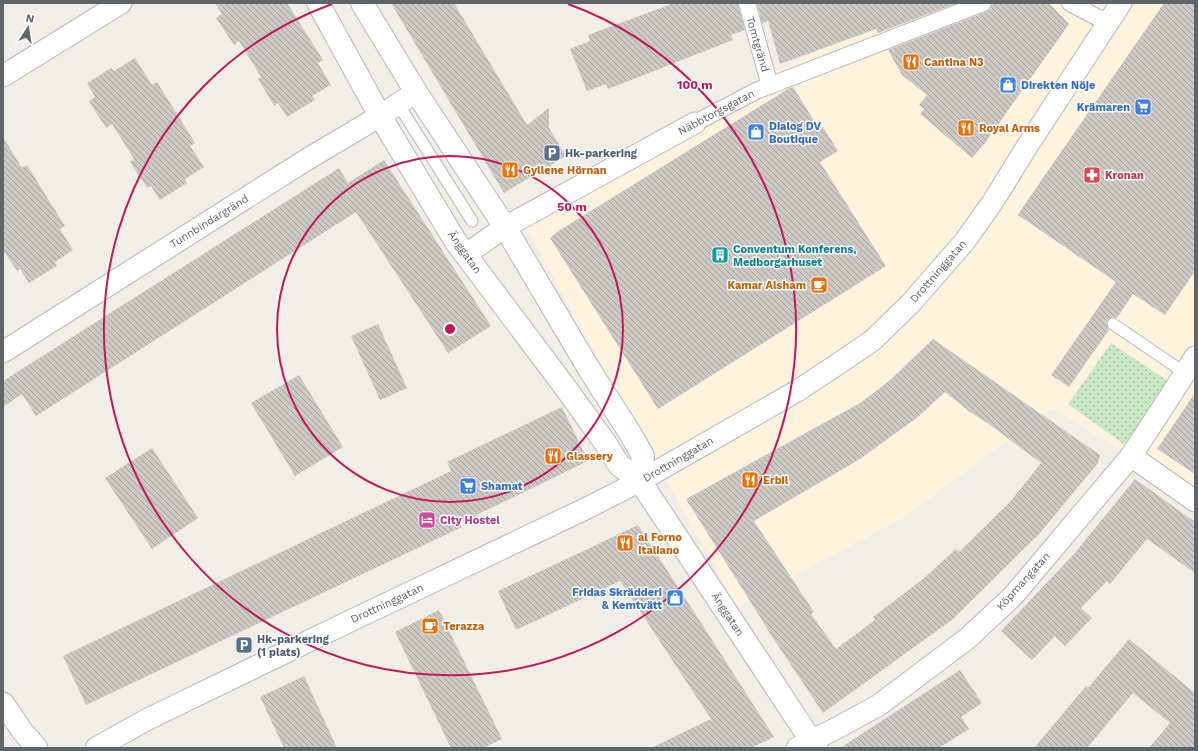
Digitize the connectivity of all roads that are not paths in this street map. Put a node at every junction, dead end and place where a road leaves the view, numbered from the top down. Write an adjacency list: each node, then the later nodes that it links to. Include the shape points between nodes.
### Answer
1 (121, 3): 9 (street)
2 (318, 3): 13 (street, Änggatan)
3 (362, 3): 11 (street)
4 (746, 3): 10 (street, Tomtgränd)
5 (983, 3): 10 (street, Näbbtorgsgatan)
6 (1070, 3): 8 (street)
7 (1121, 3): 8 (street, Drottninggatan)
8 (1108, 23): 22 (street, Drottninggatan, via 992,203 960,247 899,316 873,340 829,370)
9 (3, 76)
10 (770, 86): 14 (street, Näbbtorgsgatan)
11 (416, 92): 12 (street, Tunnbindargränd); 16 (street)
12 (398, 104): 13 (street, Tunnbindargränd); 15 (lane)
13 (380, 116): 17 (street, Änggatan); 19 (street, Tunnbindargränd)
14 (695, 123): 16 (street, Näbbtorgsgatan)
15 (472, 221)
16 (505, 227): 17 (street, Näbbtorgsgatan); 22 (street, via 643,456)
17 (465, 255): 22 (street, Änggatan, via 565,387 619,465)
18 (1113, 324): 20 (lane)
19 (3, 352)
20 (1190, 365): 21 (street, Köpmangatan)
21 (1131, 456): 23 (street); 25 (street, Köpmangatan, via 1013,596 968,638 879,705)
22 (640, 481): 25 (street, Änggatan); 27 (street, Drottninggatan, via 156,715)
23 (1195, 501)
24 (3, 702): 26 (street)
25 (808, 746)
26 (37, 748)
27 (96, 748)

